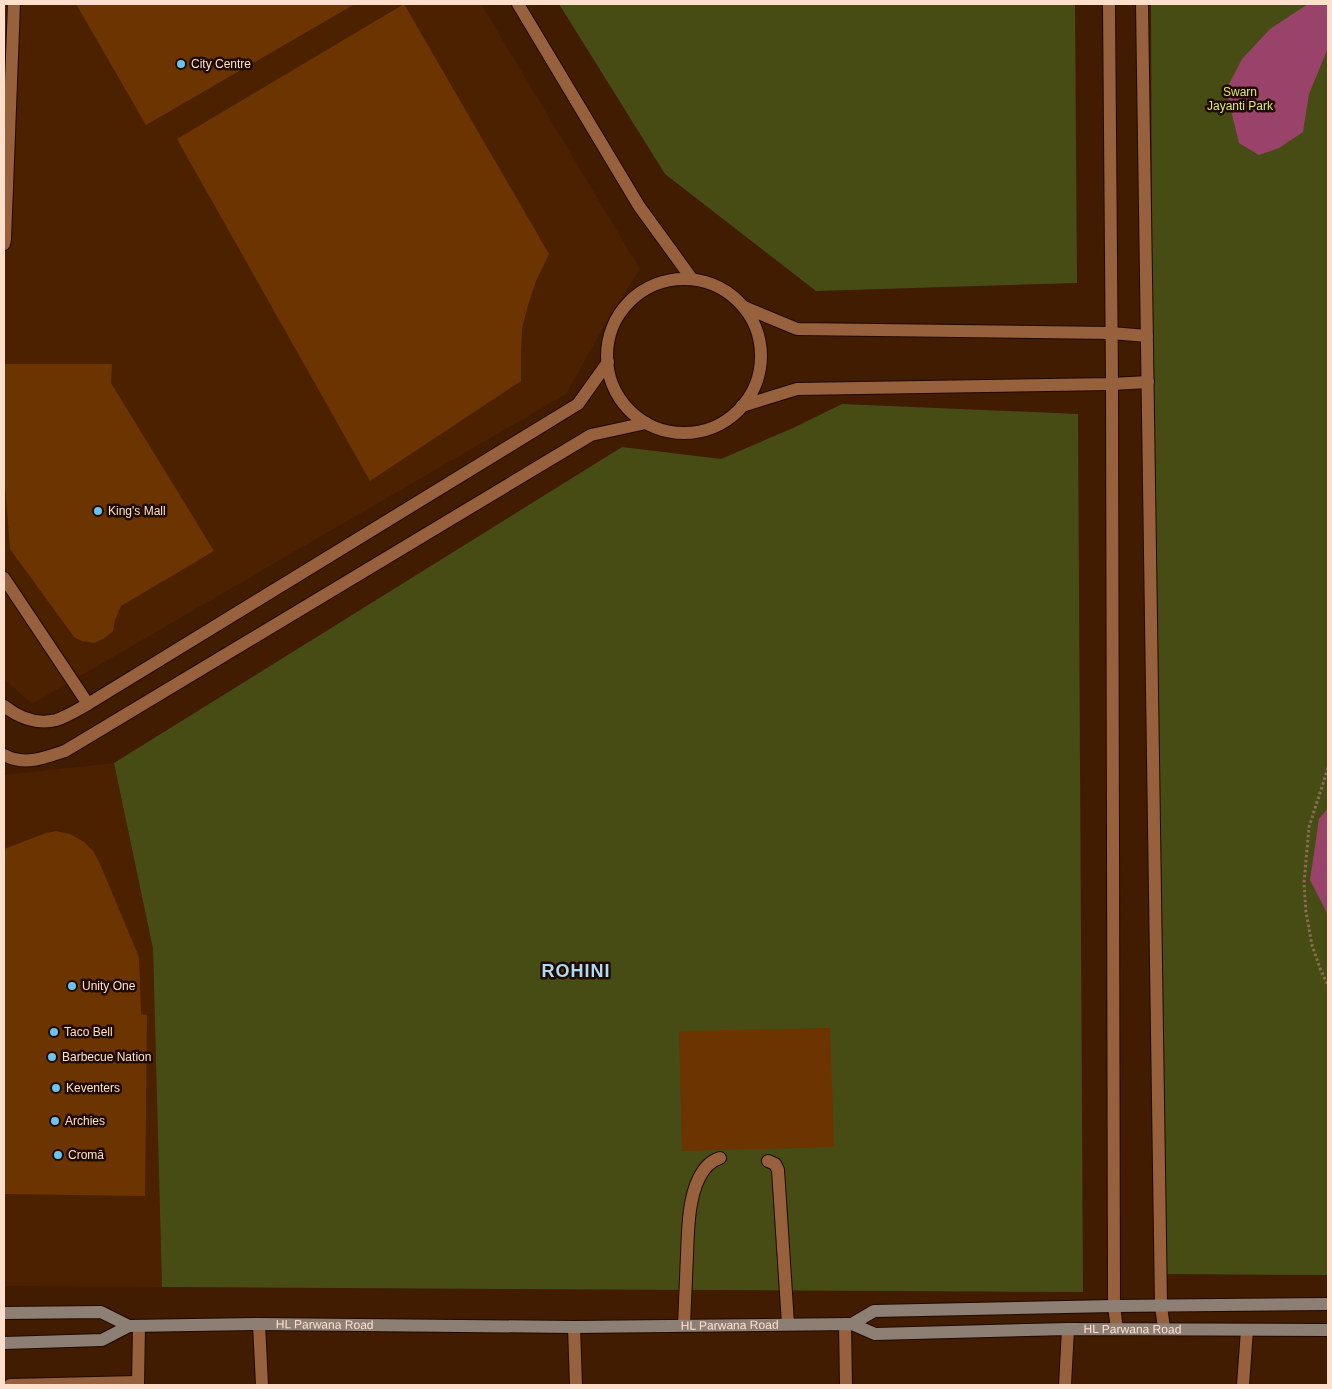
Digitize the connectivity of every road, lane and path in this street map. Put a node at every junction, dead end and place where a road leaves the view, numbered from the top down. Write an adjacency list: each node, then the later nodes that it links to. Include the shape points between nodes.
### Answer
1 (14, 4): 5 (street)
2 (518, 4): 6 (street, via 639,206)
3 (1109, 4): 8 (street)
4 (1142, 4): 9 (street)
5 (4, 244)
6 (692, 279): 7 (street, via 722,288); 10 (street, via 663,281 636,294 617,316 607,346)
7 (744, 307): 8 (street, via 797,329); 13 (street, via 759,336 761,363 752,394)
8 (1111, 333): 9 (street); 12 (street)
9 (1147, 336): 11 (street)
10 (608, 362): 14 (street, via 609,375 623,404); 16 (street, via 578,404)
11 (1148, 382): 12 (street); 25 (street)
12 (1112, 384): 13 (street, via 797,388); 24 (street)
13 (742, 406): 14 (street, via 733,416 708,430 676,433)
14 (646, 423): 18 (street, via 591,435 64,751 40,760 13,760)
15 (4, 578): 16 (street)
16 (88, 704): 17 (street, via 56,720 34,722)
17 (4, 706)
18 (4, 755)
19 (1328, 768): 20 (path, via 1309,827 1304,883 1312,944)
20 (1328, 985)
21 (720, 1158): 30 (street, via 705,1168 698,1180 691,1207)
22 (768, 1161): 28 (street, via 778,1170)
23 (1328, 1304): 25 (street)
24 (1114, 1306): 25 (street); 29 (street, via 874,1311); 35 (street)
25 (1162, 1306): 33 (street)
26 (4, 1313): 31 (street, HL Parwana Road, via 102,1312)
27 (258, 1324): 31 (street, HL Parwana Road); 32 (street, HL Parwana Road); 41 (street)
28 (788, 1324): 29 (street, HL Parwana Road); 30 (street, HL Parwana Road)
29 (849, 1324): 34 (street, HL Parwana Road, via 874,1334); 43 (street)
30 (684, 1325): 32 (street, HL Parwana Road)
31 (134, 1326): 38 (street, HL Parwana Road, via 102,1340); 39 (street)
32 (574, 1327): 42 (street)
33 (1164, 1328): 35 (street, HL Parwana Road); 36 (street, HL Parwana Road)
34 (1068, 1329): 35 (street, HL Parwana Road); 44 (street)
35 (1117, 1329)
36 (1247, 1330): 37 (street, HL Parwana Road); 45 (street)
37 (1328, 1330)
38 (4, 1343)
39 (138, 1384): 40 (street)
40 (10, 1385)
41 (262, 1385)
42 (576, 1385)
43 (846, 1385)
44 (1065, 1385)
45 (1244, 1385)

